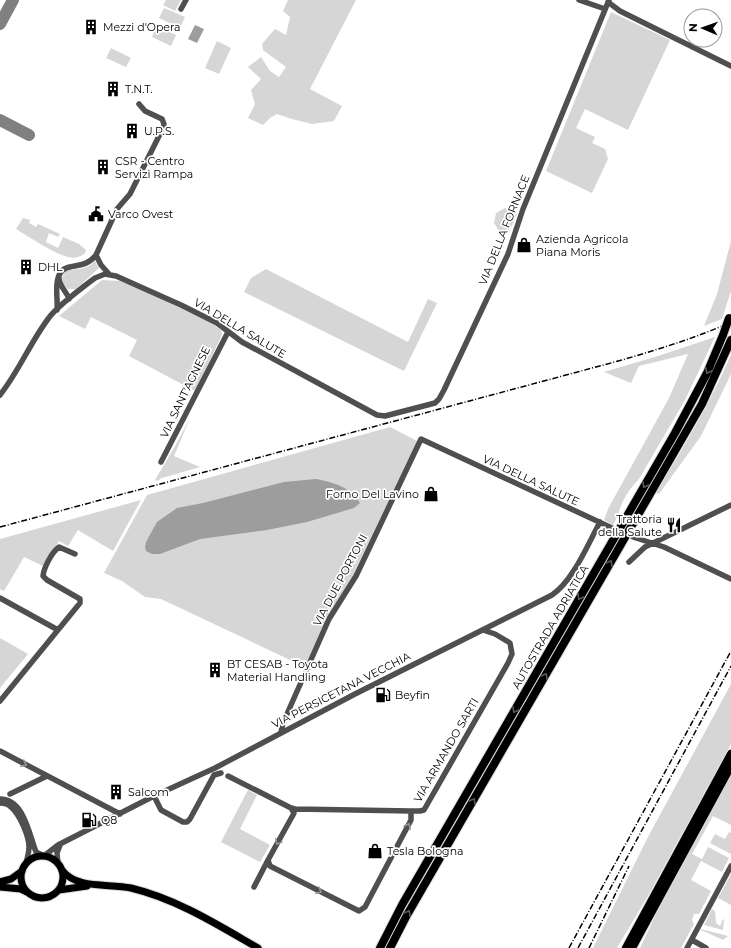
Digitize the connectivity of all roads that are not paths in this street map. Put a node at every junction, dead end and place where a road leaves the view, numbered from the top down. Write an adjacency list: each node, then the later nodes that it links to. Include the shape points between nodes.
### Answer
1 (186, 0): 4 (street)
2 (579, 0): 5 (street)
3 (608, 1): 5 (street, VIA DELLA FORNACE); 6 (street, via 620,11)
4 (181, 9)
5 (605, 9): 18 (street, VIA DELLA FORNACE, via 523,209 508,254 441,396 432,404)
6 (731, 66)
7 (139, 104): 8 (street, via 145,111 162,120 163,128 130,194 117,209)
8 (96, 255): 9 (street, via 86,264 66,267); 10 (street)
9 (60, 274): 11 (street); 12 (street, via 59,282)
10 (109, 274): 12 (street, via 95,278); 15 (street, VIA DELLA SALUTE, via 210,319)
11 (57, 288): 12 (street, via 62,299); 13 (street)
12 (68, 300): 13 (street)
13 (57, 310): 17 (street, via 44,323 14,377)
14 (730, 316): 67 (highway, AUTOSTRADA ADRIATICA, one-way to 67, bridge, via 704,378 675,433 402,905)
15 (228, 332): 18 (street, VIA DELLA SALUTE); 20 (street, VIA SANT'AGNESE)
16 (731, 340): 68 (highway, AUTOSTRADA ADRIATICA, one-way to 16, via 702,404)
17 (0, 395)
18 (380, 416)
19 (421, 439): 22 (street, VIA DELLA SALUTE); 35 (street, VIA DUE PORTONI, via 356,576 329,619)
20 (161, 462)
21 (731, 505): 25 (street)
22 (600, 522): 23 (street, VIA DELLA SALUTE); 30 (street, VIA PERSICETANA VECCHIA, via 562,587 552,595)
23 (612, 528)
24 (633, 538): 25 (street)
25 (653, 543): 27 (street); 28 (street)
26 (76, 554): 31 (street, via 59,547 43,573 45,579 80,599 78,606)
27 (629, 562)
28 (731, 580)
29 (0, 598): 31 (street)
30 (492, 626): 32 (street, VIA PERSICETANA VECCHIA); 33 (street)
31 (58, 630): 34 (street)
32 (482, 630): 33 (street, VIA ARMANDO SARTI); 35 (street, VIA PERSICETANA VECCHIA)
33 (494, 633): 49 (street, VIA ARMANDO SARTI, via 510,643 512,654 424,810)
34 (0, 701)
35 (281, 732): 38 (street, VIA PERSICETANA VECCHIA)
36 (0, 751): 42 (street, one-way to 42)
37 (731, 754): 61 (highway)
38 (225, 763): 40 (street, VIA PERSICETANA VECCHIA); 43 (street, via 224,771)
39 (731, 766): 64 (highway)
40 (215, 768): 41 (street, VIA ARMANDO SARTI); 45 (street, VIA PERSICETANA VECCHIA)
41 (221, 773): 43 (street, VIA ARMANDO SARTI); 45 (street, via 213,777 187,822 161,810)
42 (47, 776): 44 (street); 50 (street)
43 (228, 776): 48 (street, VIA ARMANDO SARTI)
44 (10, 794)
45 (154, 796): 50 (street, VIA PERSICETANA VECCHIA)
46 (0, 799): 52 (street, via 10,800 17,806 36,852)
47 (0, 803): 56 (street, via 11,806 25,831 29,846)
48 (291, 808): 49 (street, VIA ARMANDO SARTI); 53 (street, one-way to 53, via 293,815)
49 (411, 811): 53 (street, one-way to 49, via 361,911 365,908 411,820)
50 (120, 814): 51 (street, VIA PERSICETANA VECCHIA)
51 (59, 845): 52 (street, VIA PERSICETANA VECCHIA); 55 (street, via 57,853)
52 (44, 856): 55 (main road, via 52,858); 56 (main road, via 33,858)
53 (269, 863): 60 (street)
54 (731, 866): 65 (street)
55 (60, 867): 58 (main road, via 71,879); 62 (main road, via 63,880)
56 (24, 868): 57 (main road, via 11,879); 63 (main road, via 21,880)
57 (0, 882)
58 (99, 885): 62 (main road); 66 (main road, via 129,888 162,898 200,915)
59 (0, 887): 63 (main road)
60 (254, 887)
61 (658, 888): 69 (highway); 70 (highway)
62 (59, 890): 63 (main road, via 52,896 42,898)
63 (27, 892)
64 (659, 898): 71 (highway); 72 (highway)
65 (692, 940): 73 (street); 74 (street)
66 (258, 948)
67 (380, 948)
68 (390, 948)
69 (620, 948)
70 (626, 948)
71 (632, 948)
72 (637, 948)
73 (687, 948)
74 (706, 948)

